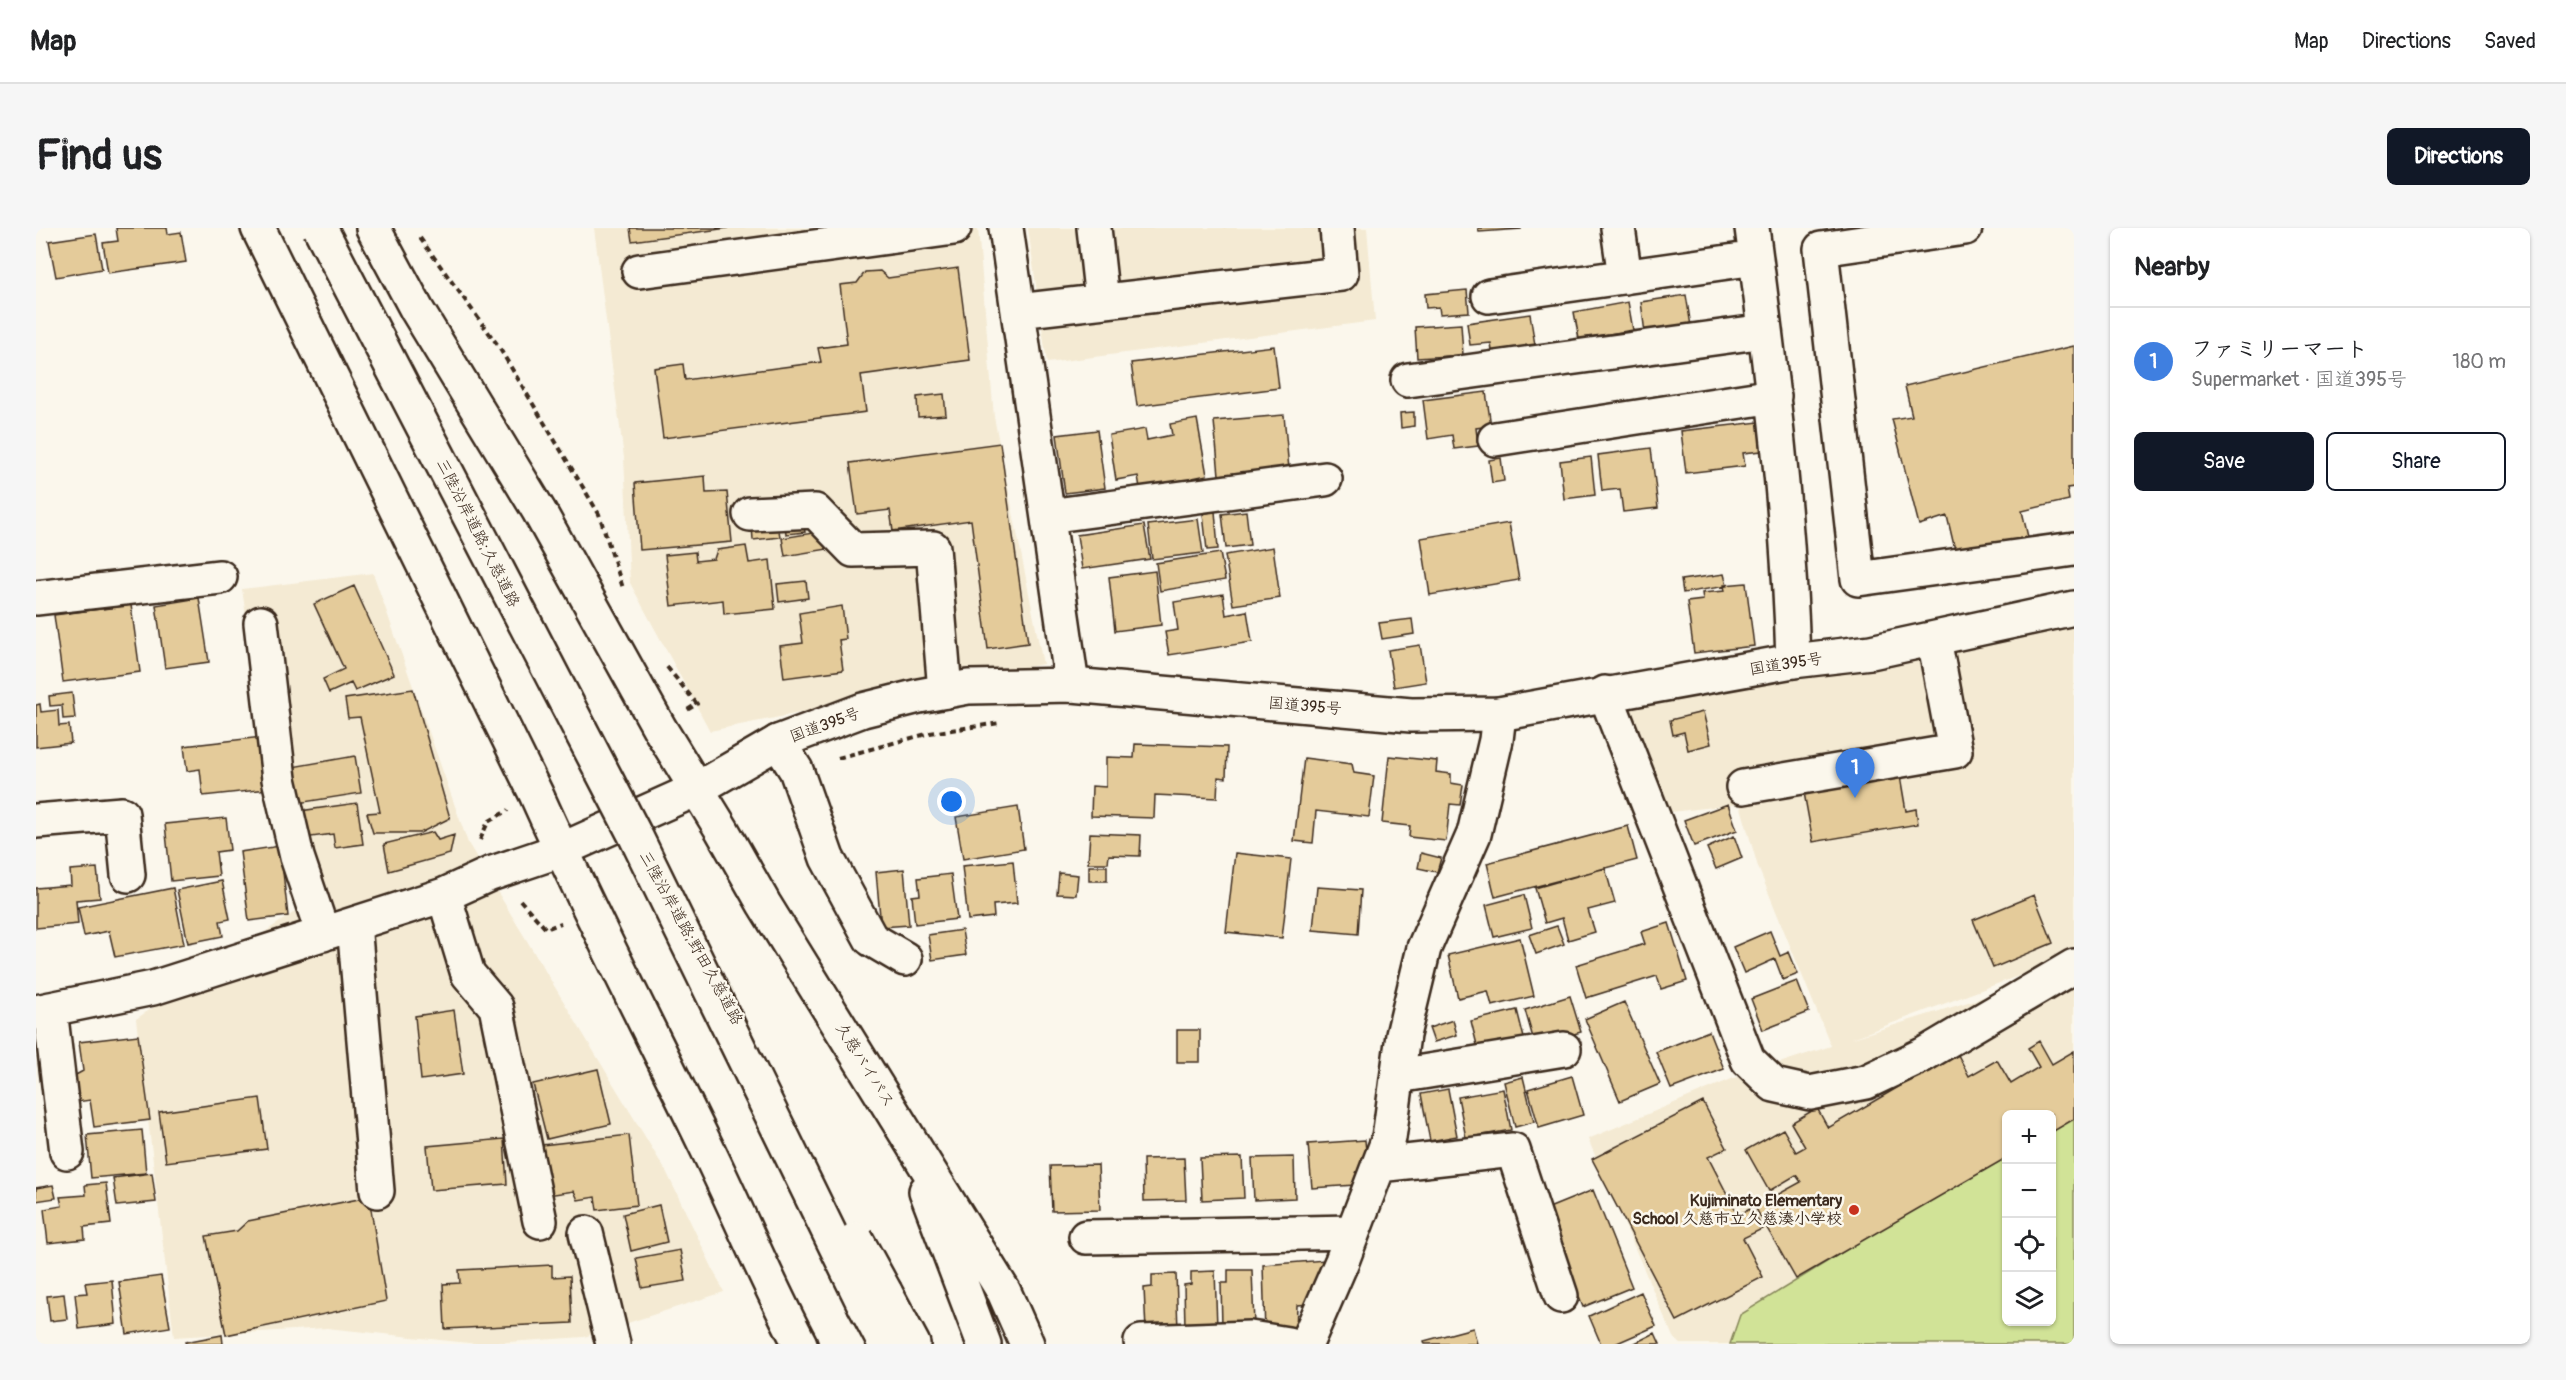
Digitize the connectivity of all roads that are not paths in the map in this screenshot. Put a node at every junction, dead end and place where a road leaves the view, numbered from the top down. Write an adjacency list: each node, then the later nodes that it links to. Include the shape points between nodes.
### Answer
1 (258, 228): 39 (main road)
2 (320, 228): 38 (main road, 三陸沿岸道路;久慈道路, bridge)
3 (373, 228): 36 (main road, 久慈バイパス)
4 (954, 228): 11 (main road)
5 (1006, 228): 15 (main road)
6 (1094, 228): 14 (main road)
7 (1336, 228): 14 (main road, via 1341,274)
8 (1618, 228): 12 (main road)
9 (1965, 228): 23 (main road, via 1821,249 1858,579)
10 (1754, 243): 12 (main road); 16 (main road)
11 (639, 271)
12 (1625, 277): 13 (main road)
13 (1489, 296)
14 (1102, 301): 15 (main road)
15 (1018, 310): 22 (main road)
16 (1765, 331): 17 (main road); 18 (main road)
17 (1408, 380)
18 (1774, 396): 19 (main road); 29 (main road)
19 (1495, 439)
20 (1325, 479): 22 (main road)
21 (750, 514): 31 (main road, via 815,511 853,550 933,548)
22 (1048, 516): 30 (main road)
23 (2074, 549)
24 (220, 577): 25 (main road)
25 (36, 598)
26 (2074, 608): 28 (main road, 国道395号)
27 (261, 623): 43 (main road, via 279,779 297,857)
28 (1934, 639): 29 (main road, 国道395号); 35 (main road, via 1955,751)
29 (1793, 662): 32 (main road, 国道395号)
30 (1072, 685): 31 (main road, 国道395号); 33 (main road, 国道395号, via 1411,715)
31 (945, 691): 34 (main road, 国道395号, via 863,710)
32 (1605, 693): 33 (main road, 国道395号); 45 (main road, via 1748,1060 1774,1085 1810,1093 1866,1082 1923,1055)
33 (1499, 714): 48 (main road, via 1474,834 1424,948 1403,1035)
34 (778, 742): 36 (main road, 国道395号); 44 (main road, via 796,770 827,858 871,939)
35 (1743, 787)
36 (697, 789): 39 (main road, 国道395号); 49 (main road, 久慈バイパス)
37 (36, 821): 40 (main road, via 122,814)
38 (636, 837): 58 (main road, 三陸沿岸道路;野田久慈道路, bridge)
39 (561, 850): 41 (main road, 国道395号, via 490,874); 61 (main road)
40 (128, 875)
41 (444, 895): 42 (main road, 国道395号); 53 (main road, via 468,974 496,1007)
42 (354, 924): 43 (main road, 国道395号); 52 (main road)
43 (323, 934): 46 (main road, 国道395号, via 153,988)
44 (905, 960)
45 (2074, 966)
46 (43, 1010): 50 (main road)
47 (1564, 1049): 48 (main road)
48 (1398, 1076): 51 (main road, via 1389,1138)
49 (901, 1122): 64 (main road); 65 (main road, 久慈バイパス, via 1004,1292)
50 (67, 1152)
51 (1379, 1165): 54 (main road); 57 (main road, via 1513,1150)
52 (377, 1191)
53 (540, 1221)
54 (1353, 1232): 56 (main road); 67 (main road)
55 (586, 1233): 60 (main road)
56 (1086, 1237)
57 (1560, 1296)
58 (875, 1299): 62 (main road, 三陸沿岸道路;野田久慈道路); 63 (main road, 三陸沿岸道路;野田久慈道路)
59 (1141, 1342): 66 (main road, via 1250,1338)
60 (613, 1344)
61 (800, 1344)
62 (885, 1344)
63 (912, 1344)
64 (984, 1344)
65 (1027, 1344)
66 (1288, 1344)
67 (1306, 1344)

